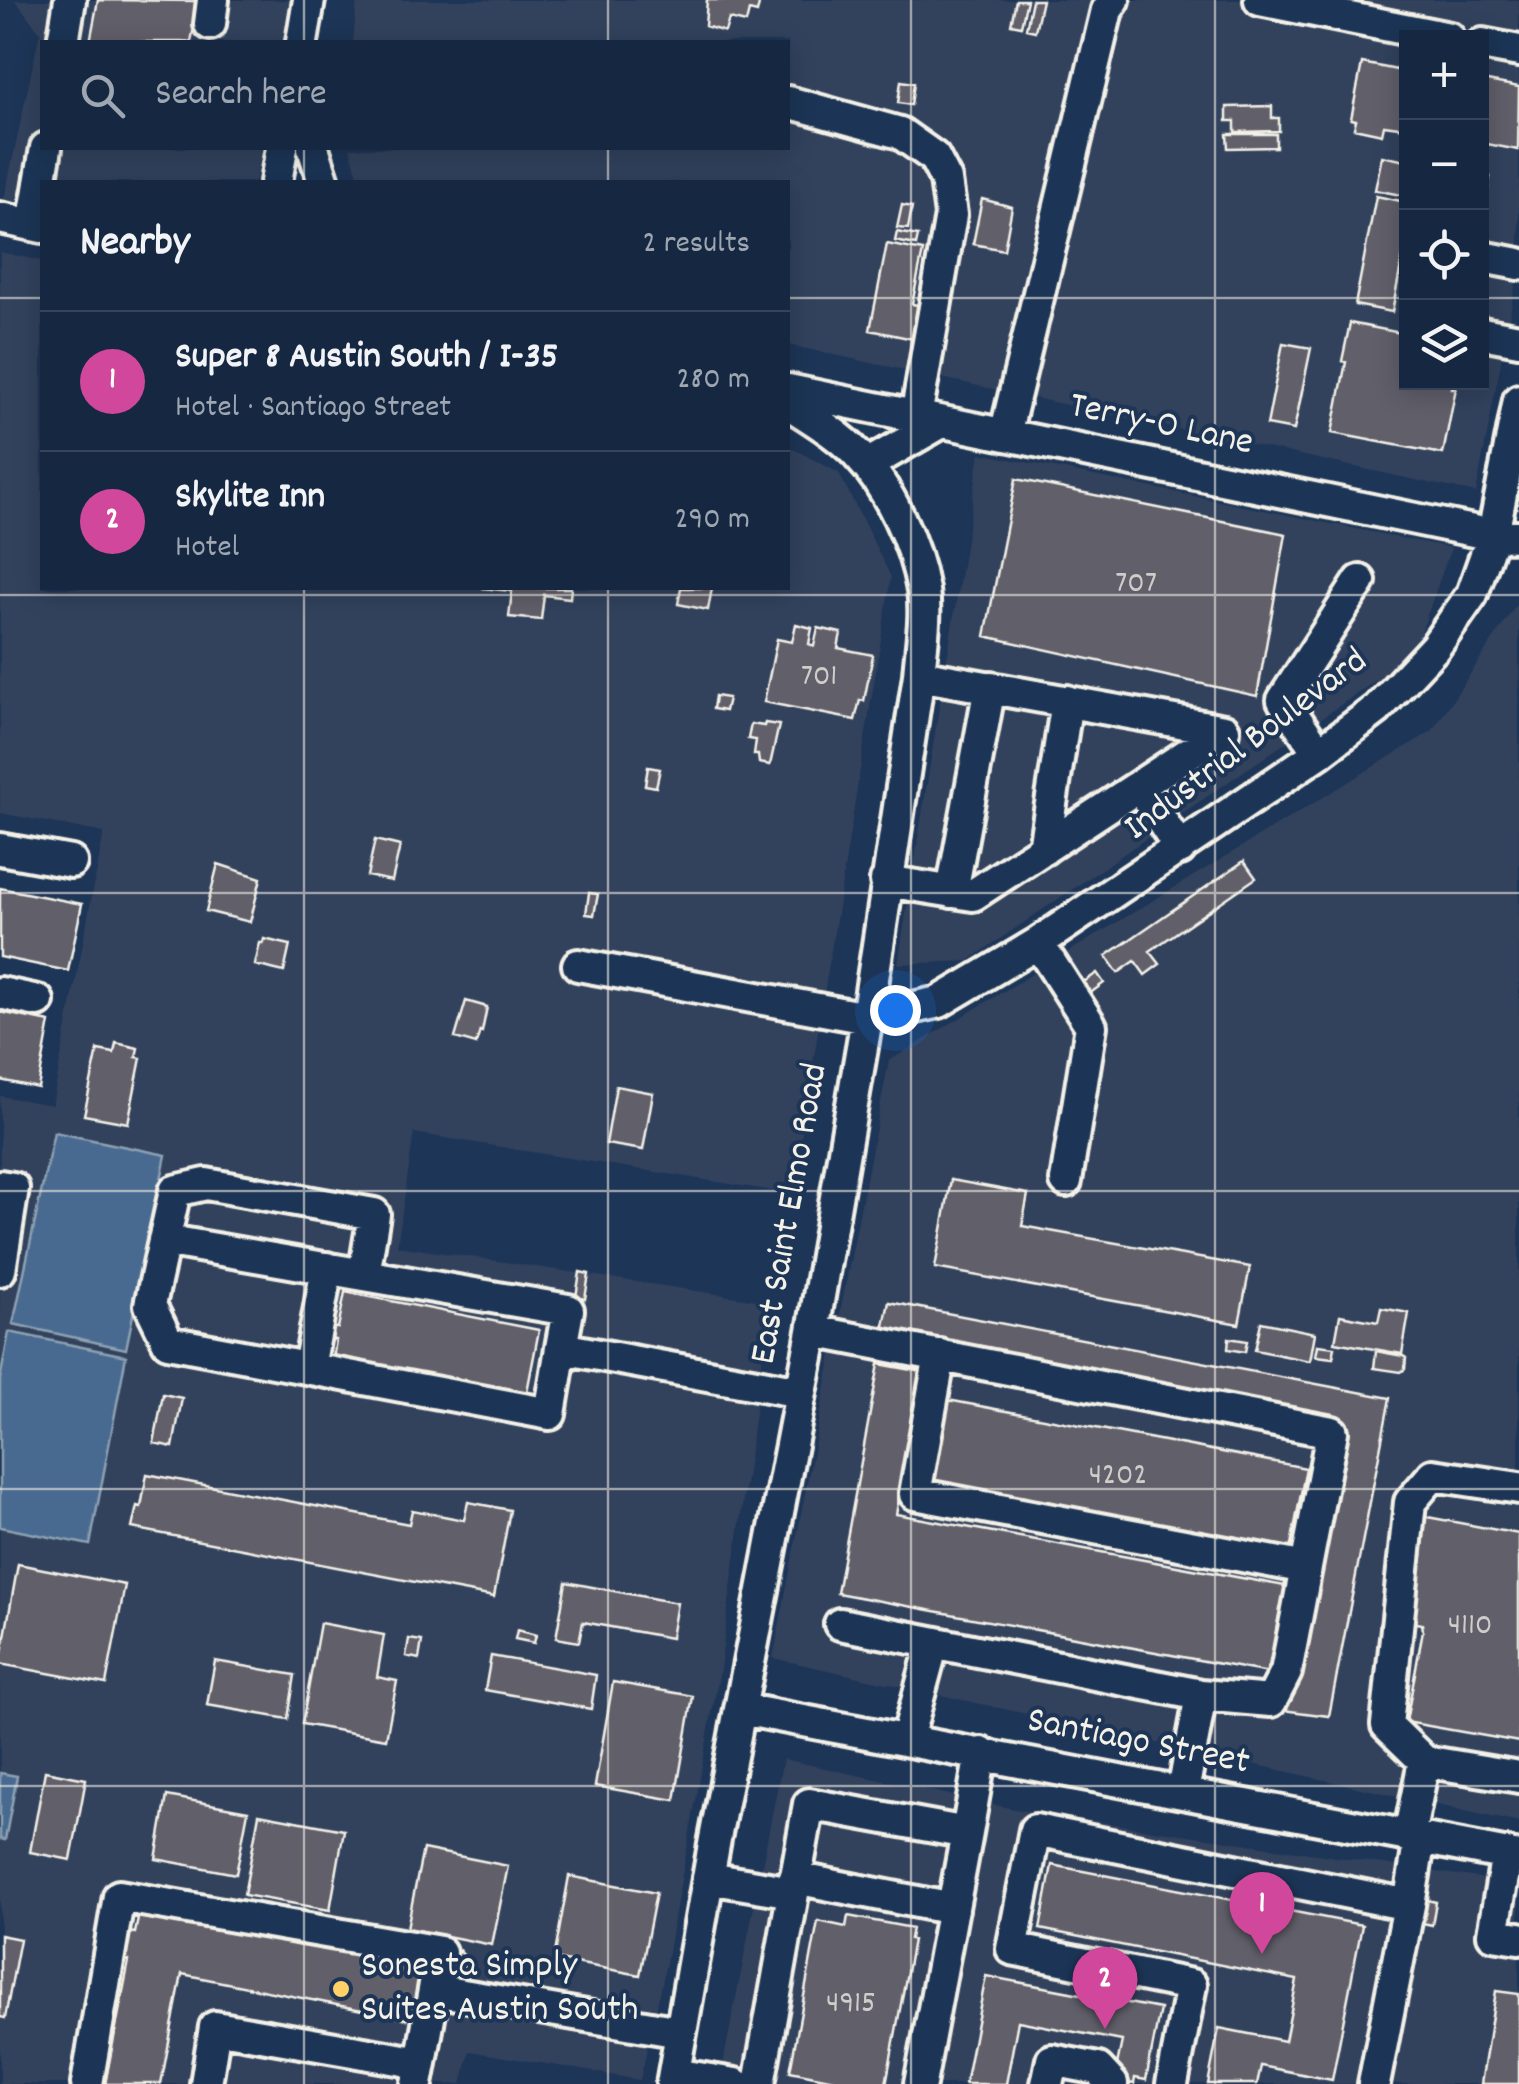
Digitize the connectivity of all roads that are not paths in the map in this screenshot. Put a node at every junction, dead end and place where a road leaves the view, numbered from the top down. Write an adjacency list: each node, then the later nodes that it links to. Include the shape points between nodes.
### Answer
1 (70, 0): 6 (street)
2 (309, 0): 7 (street)
3 (1114, 0): 27 (street)
4 (1260, 0): 5 (street)
5 (1409, 30)
6 (63, 40)
7 (302, 40)
8 (1489, 45): 9 (street)
9 (1519, 51)
10 (790, 103): 26 (street, via 900,133 934,158 946,180 950,215)
11 (46, 150): 14 (street)
12 (282, 150): 15 (street)
13 (314, 150): 16 (street)
14 (43, 180)
15 (276, 180)
16 (323, 180)
17 (0, 218): 18 (street)
18 (38, 226)
19 (1489, 258): 20 (street)
20 (1519, 264)
21 (1489, 334): 22 (street)
22 (1519, 340)
23 (790, 390): 26 (street, Terry-O Lane)
24 (1519, 400): 28 (street, Industrial Boulevard)
25 (790, 405): 29 (street, East Saint Elmo Road)
26 (929, 420): 27 (street, Terry-O Lane); 29 (street)
27 (1005, 435): 30 (street, Terry-O Lane)
28 (1515, 442): 30 (street, Industrial Boulevard)
29 (867, 465): 32 (street, East Saint Elmo Road, via 905,534 924,592)
30 (1506, 535): 35 (street, Industrial Boulevard, via 1434,646 1377,708)
31 (1360, 581): 35 (street, via 1282,700)
32 (919, 674): 33 (street); 41 (street, East Saint Elmo Road)
33 (990, 687): 34 (street); 42 (street)
34 (1067, 702): 36 (street, via 1224,730); 39 (street)
35 (1318, 753): 37 (street, Industrial Boulevard)
36 (1139, 786): 37 (street); 39 (street)
37 (1180, 848): 43 (street, Industrial Boulevard)
38 (0, 849): 40 (street)
39 (1044, 849): 42 (street, via 973,896)
40 (71, 862)
41 (886, 882): 42 (street); 47 (street, East Saint Elmo Road)
42 (952, 892)
43 (1038, 943): 47 (street, Industrial Boulevard, via 939,1002); 48 (street, via 1091,1026)
44 (578, 965): 47 (street)
45 (0, 993): 46 (street)
46 (38, 1001)
47 (867, 1018): 54 (street, East Saint Elmo Road)
48 (1066, 1181)
49 (0, 1186): 52 (street, via 13,1188)
50 (164, 1240): 51 (street); 53 (street, via 174,1190 206,1184 374,1214); 57 (street, via 150,1305 168,1342)
51 (327, 1268): 53 (street); 57 (street)
52 (0, 1270)
53 (364, 1275): 55 (street, via 568,1310)
54 (813, 1330): 56 (street); 58 (street, East Saint Elmo Road)
55 (561, 1348): 57 (street, via 550,1414); 58 (street)
56 (940, 1355): 60 (street, via 1332,1432); 60 (street, via 915,1494)
57 (309, 1368)
58 (800, 1392): 64 (street, East Saint Elmo Road)
59 (1519, 1488): 67 (street, via 1433,1475 1410,1502 1387,1725)
60 (1306, 1568): 63 (street, via 1286,1672 1272,1701)
61 (840, 1624): 62 (street)
62 (933, 1643): 63 (street); 65 (street)
63 (1202, 1696): 69 (street)
64 (741, 1709): 65 (street, Santiago Street); 73 (street, East Saint Elmo Road)
65 (906, 1739): 66 (street, Santiago Street)
66 (981, 1753): 69 (street, Santiago Street); 70 (street)
67 (1424, 1761): 68 (street); 71 (street)
68 (1519, 1777)
69 (1183, 1792): 71 (street, Santiago Street)
70 (967, 1832): 74 (street, via 809,1804); 76 (street)
71 (1415, 1837): 72 (street, Santiago Street); 75 (street)
72 (1513, 1856): 77 (street, via 1492,1934)
73 (708, 1878): 74 (street); 79 (street, East Saint Elmo Road)
74 (794, 1885): 76 (street); 85 (street)
75 (1409, 1905): 89 (street, via 1035,1830 1012,1949 1191,1985); 90 (street)
76 (952, 1909): 86 (street)
77 (1519, 1938)
78 (434, 1990): 79 (street); 80 (street); 82 (street, via 440,1952 120,1896)
79 (680, 2032): 81 (street, East Saint Elmo Road)
80 (419, 2074): 83 (street, via 216,2027)
81 (673, 2079): 84 (street)
82 (87, 2084)
83 (206, 2084)
84 (735, 2084)
85 (759, 2084)
86 (920, 2084)
87 (1048, 2084): 88 (street, via 1052,2060 1098,2069)
88 (1112, 2084)
89 (1172, 2084)
90 (1374, 2084)

